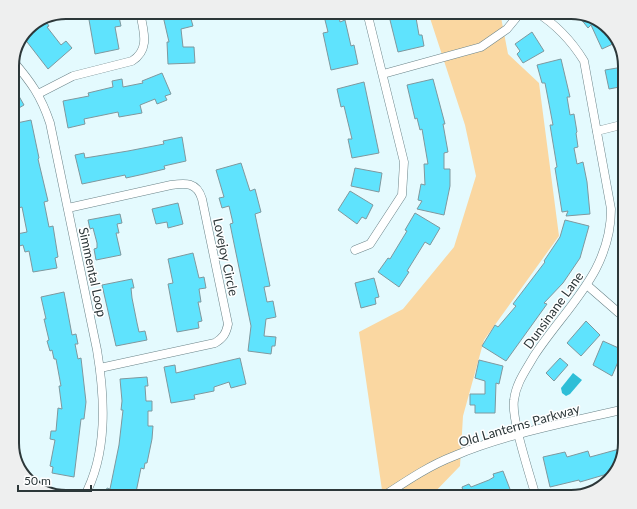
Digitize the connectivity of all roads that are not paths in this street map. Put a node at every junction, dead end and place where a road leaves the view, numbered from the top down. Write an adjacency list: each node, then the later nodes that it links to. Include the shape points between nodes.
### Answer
1 (141, 19): 7 (street, via 145,41 144,50 138,57 132,61 73,76)
2 (369, 19): 6 (street)
3 (515, 19): 6 (street, via 507,29 481,48)
4 (548, 19): 9 (street, Dunsinane Lane, via 573,43 584,61)
5 (19, 69): 7 (street, Simmental Loop)
6 (383, 74): 11 (street, via 404,162 402,195 370,244)
7 (38, 94): 10 (street, Simmental Loop, via 50,123)
8 (618, 126): 9 (street)
9 (597, 131): 12 (street, Dunsinane Lane, via 611,209 611,228 604,252)
10 (68, 208): 14 (street, Simmental Loop); 14 (street, Lovejoy Circle, via 171,185 186,183 194,186 202,199 228,324 227,332 215,343)
11 (354, 250)
12 (588, 286): 13 (street); 16 (street, Dunsinane Lane, via 546,338 520,378 514,400)
13 (618, 313)
14 (100, 368): 17 (street, Simmental Loop, via 103,409 101,437)
15 (618, 411): 16 (street, Old Lanterns Parkway)
16 (520, 435): 18 (street, Old Lanterns Parkway, via 453,456); 19 (street, Dunsinane Lane)
17 (88, 490)
18 (393, 490)
19 (534, 490)

